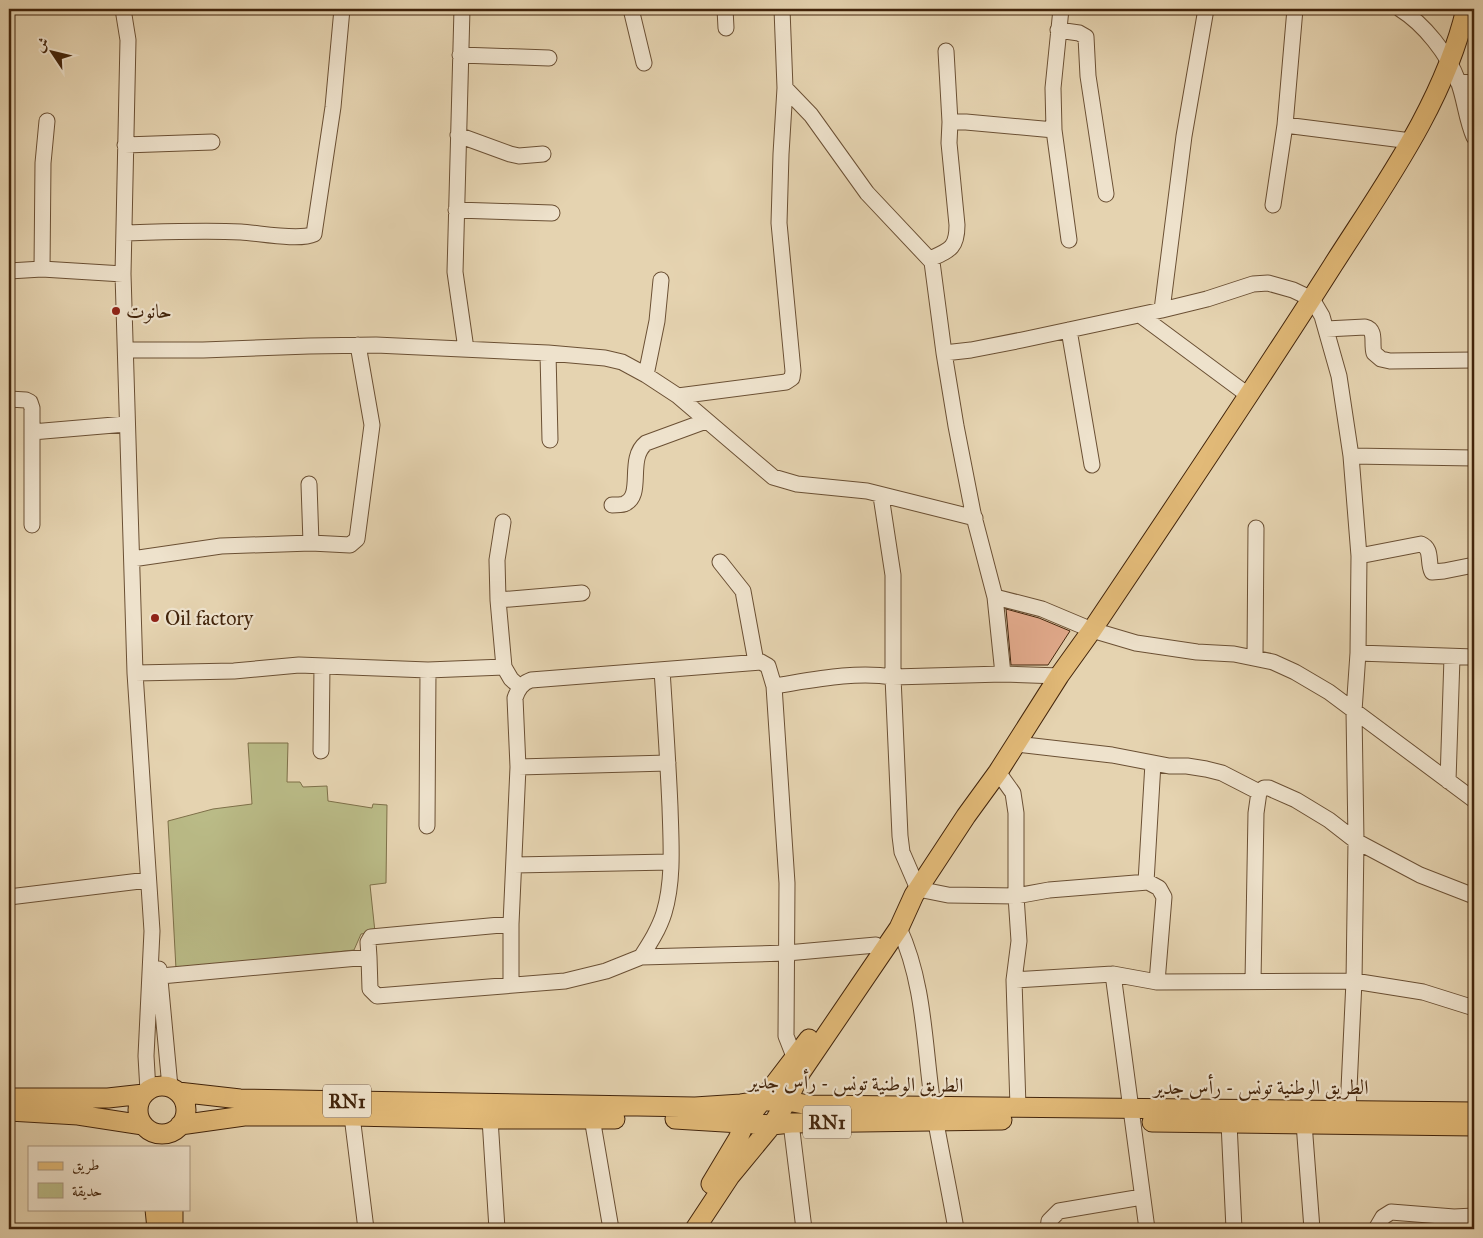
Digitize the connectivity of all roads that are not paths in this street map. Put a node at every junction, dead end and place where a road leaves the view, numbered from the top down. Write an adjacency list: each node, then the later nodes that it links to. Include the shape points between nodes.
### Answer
1 (123, 9): 30 (street, via 128,40)
2 (342, 9): 36 (street, via 333,107 314,234)
3 (462, 9): 15 (street)
4 (631, 9): 17 (street)
5 (726, 9): 12 (street)
6 (782, 9): 21 (street)
7 (1060, 9): 13 (street)
8 (1206, 9): 44 (street, via 1184,136)
9 (1295, 9): 24 (street)
10 (1400, 9): 18 (street, via 1433,38)
11 (1468, 17): 18 (main road)
12 (726, 28)
13 (1058, 30): 25 (street, via 1053,88); 32 (street, via 1086,37 1088,76)
14 (946, 51): 23 (street)
15 (460, 55): 16 (street); 26 (street)
16 (549, 58)
17 (644, 63)
18 (1449, 64): 19 (street); 28 (main road)
19 (1458, 82): 20 (street); 27 (street)
20 (1474, 83)
21 (785, 88): 38 (street, via 811,115 867,193); 56 (street, via 779,223 792,378 786,382)
22 (47, 121): 39 (street, via 43,164)
23 (950, 122): 25 (street); 38 (street, via 957,237 951,248)
24 (1285, 125): 28 (street); 33 (street)
25 (1054, 130): 37 (street)
26 (458, 135): 31 (street, via 510,154); 34 (street)
27 (1474, 137)
28 (1411, 141): 43 (main road)
29 (212, 142): 30 (street)
30 (125, 145): 36 (street)
31 (543, 154)
32 (1106, 194)
33 (1273, 206)
34 (456, 210): 35 (street); 49 (street, via 455,272)
35 (552, 213)
36 (124, 233): 41 (street)
37 (1068, 240)
38 (930, 258): 52 (street)
39 (42, 269): 40 (street); 41 (street)
40 (9, 271)
41 (123, 274): 50 (street)
42 (661, 280): 54 (street)
43 (1312, 299): 44 (street, via 1285,287 1263,283); 46 (street); 55 (main road)
44 (1162, 310): 45 (street)
45 (1140, 315): 47 (street); 55 (street)
46 (1326, 329): 53 (street, via 1369,328 1374,353 1390,361); 62 (street, via 1339,376)
47 (1068, 330): 52 (street); 64 (street)
48 (358, 345): 49 (street); 50 (street); 72 (street, via 372,425 357,539 350,545)
49 (466, 349): 51 (street)
50 (126, 350): 59 (street)
51 (548, 353): 54 (street, via 605,358 622,362); 61 (street)
52 (944, 353): 68 (street)
53 (1474, 360)
54 (646, 375): 56 (street)
55 (1248, 394): 80 (main road)
56 (678, 396): 58 (street)
57 (9, 399): 60 (street, via 30,402)
58 (706, 421): 66 (street, via 773,477 798,484 867,491); 67 (street, via 641,447 636,459 634,492 624,504)
59 (126, 424): 60 (street); 74 (street)
60 (32, 432): 70 (street)
61 (550, 440)
62 (1351, 456): 63 (street); 73 (street)
63 (1474, 458)
64 (1092, 465)
65 (309, 484): 72 (street)
66 (881, 496): 68 (street); 93 (street, via 893,575)
67 (612, 505)
68 (975, 518): 78 (street)
69 (503, 522): 79 (street, via 497,560)
70 (32, 526)
71 (1256, 528): 82 (street)
72 (311, 543): 74 (street, via 221,546)
73 (1359, 556): 76 (street, via 1421,544 1428,552 1432,572); 81 (street)
74 (132, 559): 90 (street)
75 (720, 562): 85 (street, via 742,591)
76 (1474, 565)
77 (582, 593): 79 (street)
78 (995, 597): 80 (street, via 1042,609); 91 (street)
79 (498, 600): 87 (street)
80 (1092, 630): 82 (street, via 1136,643); 92 (main road)
81 (1358, 653): 83 (street); 96 (street)
82 (1255, 657): 96 (street, via 1295,672)
83 (1452, 657): 84 (street); 103 (street)
84 (1474, 657)
85 (756, 662): 89 (street); 94 (street, via 768,666)
86 (322, 666): 88 (street); 90 (street); 98 (street)
87 (504, 667): 88 (street); 95 (street)
88 (428, 670): 106 (street)
89 (662, 670): 95 (street, via 531,680); 99 (street)
90 (135, 673): 110 (street)
91 (1003, 674): 92 (street); 93 (street)
92 (1059, 676): 97 (main road)
93 (893, 677): 94 (street, via 858,676); 112 (street, via 900,836)
94 (774, 686): 119 (street, via 787,883)
95 (520, 687): 101 (street, via 515,702)
96 (1354, 710): 103 (street); 107 (street)
97 (1016, 744): 100 (street); 102 (main road)
98 (322, 751)
99 (668, 763): 101 (street); 108 (street)
100 (1153, 763): 104 (street, via 1222,773); 111 (street)
101 (518, 767): 109 (street)
102 (998, 772): 112 (main road); 113 (street, via 1013,793 1015,802)
103 (1448, 781): 105 (street)
104 (1259, 792): 107 (street, via 1267,788 1296,800 1329,820); 125 (street, via 1255,821)
105 (1474, 800)
106 (427, 826)
107 (1356, 842): 114 (street, via 1420,875); 126 (street)
108 (671, 862): 109 (street); 121 (street, via 664,915)
109 (514, 865): 116 (street)
110 (148, 880): 115 (street); 123 (street)
111 (1146, 882): 113 (street); 127 (street, via 1156,885 1163,894)
112 (916, 892): 113 (street); 117 (main road); 118 (main road)
113 (1016, 896): 124 (street, via 1019,941)
114 (1474, 896)
115 (9, 897)
116 (511, 924): 120 (street, via 371,937); 128 (street)
117 (899, 928): 135 (main road, via 801,1072); 140 (street, via 915,971)
118 (876, 945): 119 (street); 130 (main road)
119 (787, 953): 121 (street); 130 (street, via 786,1036)
120 (368, 957): 123 (street); 128 (street, via 370,989 377,996)
121 (641, 957): 128 (street, via 584,977)
122 (1113, 974): 124 (street); 127 (street); 141 (street)
123 (155, 978): 131 (street, via 166,1058); 132 (street, via 146,1056)
124 (1014, 980): 136 (street)
125 (1253, 981): 126 (street); 127 (street)
126 (1354, 981): 129 (street, via 1423,992); 137 (street)
127 (1157, 982)
128 (512, 985)
129 (1474, 1008)
130 (795, 1059): 134 (main road)
131 (174, 1090): 132 (main road, RN1, via 158,1086); 134 (main road, الطريق الوطنية تونس - رأس جدير / RN1, via 240,1099 695,1107); 152 (main road, via 186,1112)
132 (146, 1092): 133 (main road, RN1, via 116,1098); 151 (main road, via 138,1113)
133 (9, 1098)
134 (761, 1101): 135 (main road, الطريق الوطنية تونس - رأس جدير / RN1); 148 (main road)
135 (787, 1101): 140 (main road, الطريق الوطنية تونس - رأس جدير / RN1); 149 (main road)
136 (1018, 1107): 140 (main road, الطريق الوطنية تونس - رأس جدير / RN1); 141 (main road, الطريق الوطنية تونس - رأس جدير / RN1)
137 (1348, 1110): 139 (main road, الطريق الوطنية تونس - رأس جدير / RN1); 141 (main road, الطريق الوطنية تونس - رأس جدير / RN1)
138 (9, 1112): 151 (main road, RN1, via 78,1115)
139 (1474, 1112)
140 (935, 1113): 141 (main road, الطريق الوطنية تونس - رأس جدير / RN1); 145 (main road, الطريق الوطنية تونس - رأس جدير / RN1); 165 (street)
141 (1131, 1115): 146 (main road, الطريق الوطنية تونس - رأس جدير / RN1); 153 (street)
142 (352, 1116): 144 (main road, الطريق الوطنية تونس - رأس جدير / RN1); 152 (main road, الطريق الوطنية تونس - رأس جدير / RN1, via 244,1116); 159 (street)
143 (592, 1118): 144 (main road, الطريق الوطنية تونس - رأس جدير / RN1); 148 (main road, الطريق الوطنية تونس - رأس جدير / RN1); 161 (street)
144 (490, 1119): 160 (street)
145 (791, 1122): 149 (main road, الطريق الوطنية تونس - رأس جدير / RN1); 164 (street)
146 (1230, 1123): 147 (main road, الطريق الوطنية تونس - رأس جدير / RN1); 168 (street)
147 (1304, 1123): 150 (main road, الطريق الوطنية تونس - رأس جدير / RN1); 169 (street)
148 (744, 1124): 149 (main road, الطريق الوطنية تونس - رأس جدير / RN1); 162 (main road, via 724,1164)
149 (772, 1125): 163 (main road, via 730,1176)
150 (1474, 1126)
151 (147, 1134): 152 (main road, RN1)
152 (177, 1134)
153 (1142, 1197): 166 (street, via 1058,1211 1049,1221); 167 (street)
154 (155, 1210): 157 (main road)
155 (173, 1210): 158 (main road)
156 (1474, 1216): 170 (street, via 1391,1212 1383,1217)
157 (157, 1229)
158 (174, 1229)
159 (366, 1229)
160 (497, 1229)
161 (611, 1229)
162 (682, 1229)
163 (696, 1229)
164 (804, 1229)
165 (956, 1229)
166 (1048, 1229)
167 (1147, 1229)
168 (1234, 1229)
169 (1312, 1229)
170 (1376, 1229)

